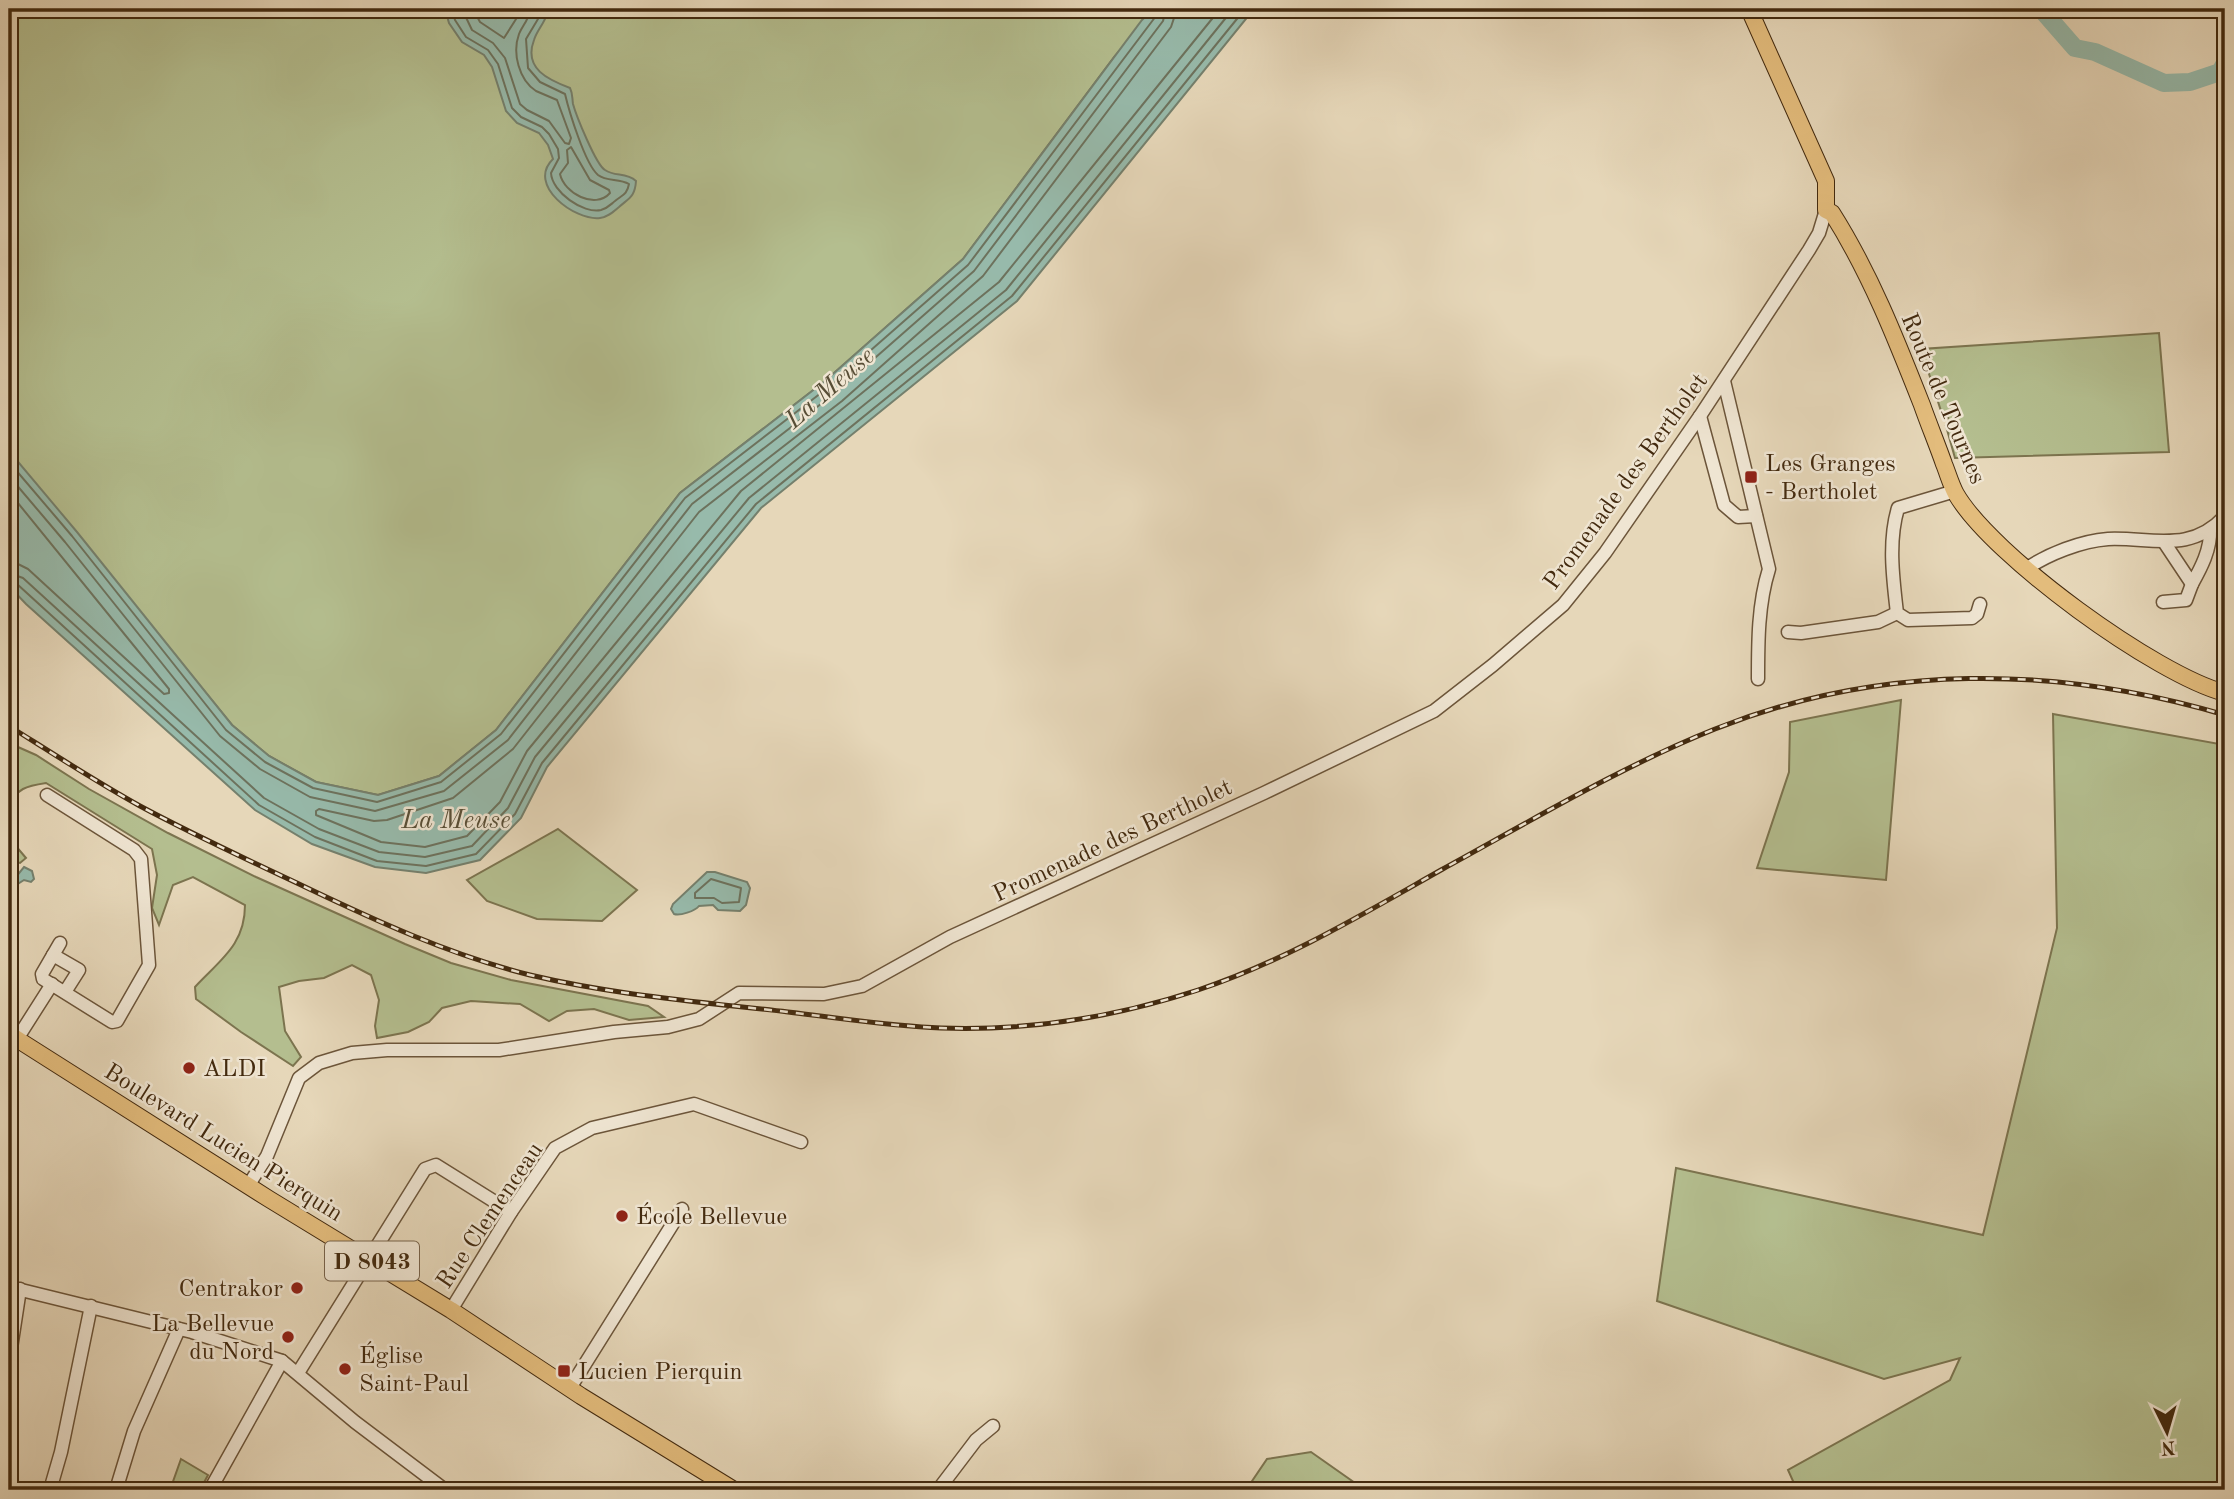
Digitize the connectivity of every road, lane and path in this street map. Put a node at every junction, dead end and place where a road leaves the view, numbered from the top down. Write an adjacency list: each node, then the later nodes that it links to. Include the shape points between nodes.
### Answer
1 (1749, 9): 2 (main road, via 1826,181)
2 (1826, 210): 3 (street, Promenade des Bertholet, via 1809,250); 5 (main road, Route de Tournes, via 1855,250 1902,354)
3 (1724, 381): 4 (street, Promenade des Bertholet); 6 (street)
4 (1700, 416): 6 (street, via 1724,505 1738,517); 25 (street, Promenade des Bertholet, via 1563,606 1434,711 950,937 862,986 824,994 740,993 691,1023 668,1027 499,1050 352,1053 319,1063 299,1078 267,1156)
5 (1955, 491): 10 (main road, Route de Tournes, via 1988,533); 14 (street, via 1898,508 1892,572)
6 (1756, 516): 16 (street, via 1769,569)
7 (2225, 516): 8 (street)
8 (2210, 530): 9 (street, via 2192,539); 11 (street, via 2201,569)
9 (2164, 542): 10 (street, via 2107,539 2080,544); 11 (street)
10 (2026, 569): 17 (main road, Route de Tournes, via 2157,663)
11 (2192, 584): 12 (street, via 2186,600)
12 (2163, 603)
13 (1980, 604): 14 (street, via 1972,618 1908,620)
14 (1897, 613): 15 (street, via 1878,622)
15 (1788, 632)
16 (1758, 679)
17 (2225, 693)
18 (47, 795): 22 (street, via 141,859 149,965 117,1021)
19 (60, 943): 20 (street)
20 (53, 955): 21 (street, via 42,974); 22 (street, via 79,970)
21 (52, 984): 22 (street); 23 (street)
22 (65, 992)
23 (13, 1037): 25 (main road, Boulevard Lucien Pierquin / D 8043)
24 (801, 1142): 27 (street, Rue Clemenceau, via 694,1104 592,1128 555,1149)
25 (248, 1186): 28 (main road, Boulevard Lucien Pierquin / D 8043)
26 (682, 1209): 36 (street)
27 (511, 1212): 28 (street, via 436,1165 425,1169); 31 (street, Rue Clemenceau)
28 (369, 1259): 31 (main road, Boulevard Lucien Pierquin / D 8043); 35 (street)
29 (15, 1288): 30 (street); 34 (street)
30 (91, 1306): 32 (street); 38 (street)
31 (451, 1310): 36 (main road, Boulevard Lucien Pierquin / D 8043)
32 (179, 1329): 33 (street); 39 (street, via 134,1431)
33 (282, 1360): 35 (street); 40 (street)
34 (9, 1361)
35 (298, 1373): 41 (street)
36 (570, 1388): 42 (main road, Boulevard Lucien Pierquin / D 8043)
37 (993, 1426): 43 (street, via 976,1440)
38 (50, 1490)
39 (116, 1490)
40 (209, 1490)
41 (445, 1490)
42 (734, 1490)
43 (938, 1490)

